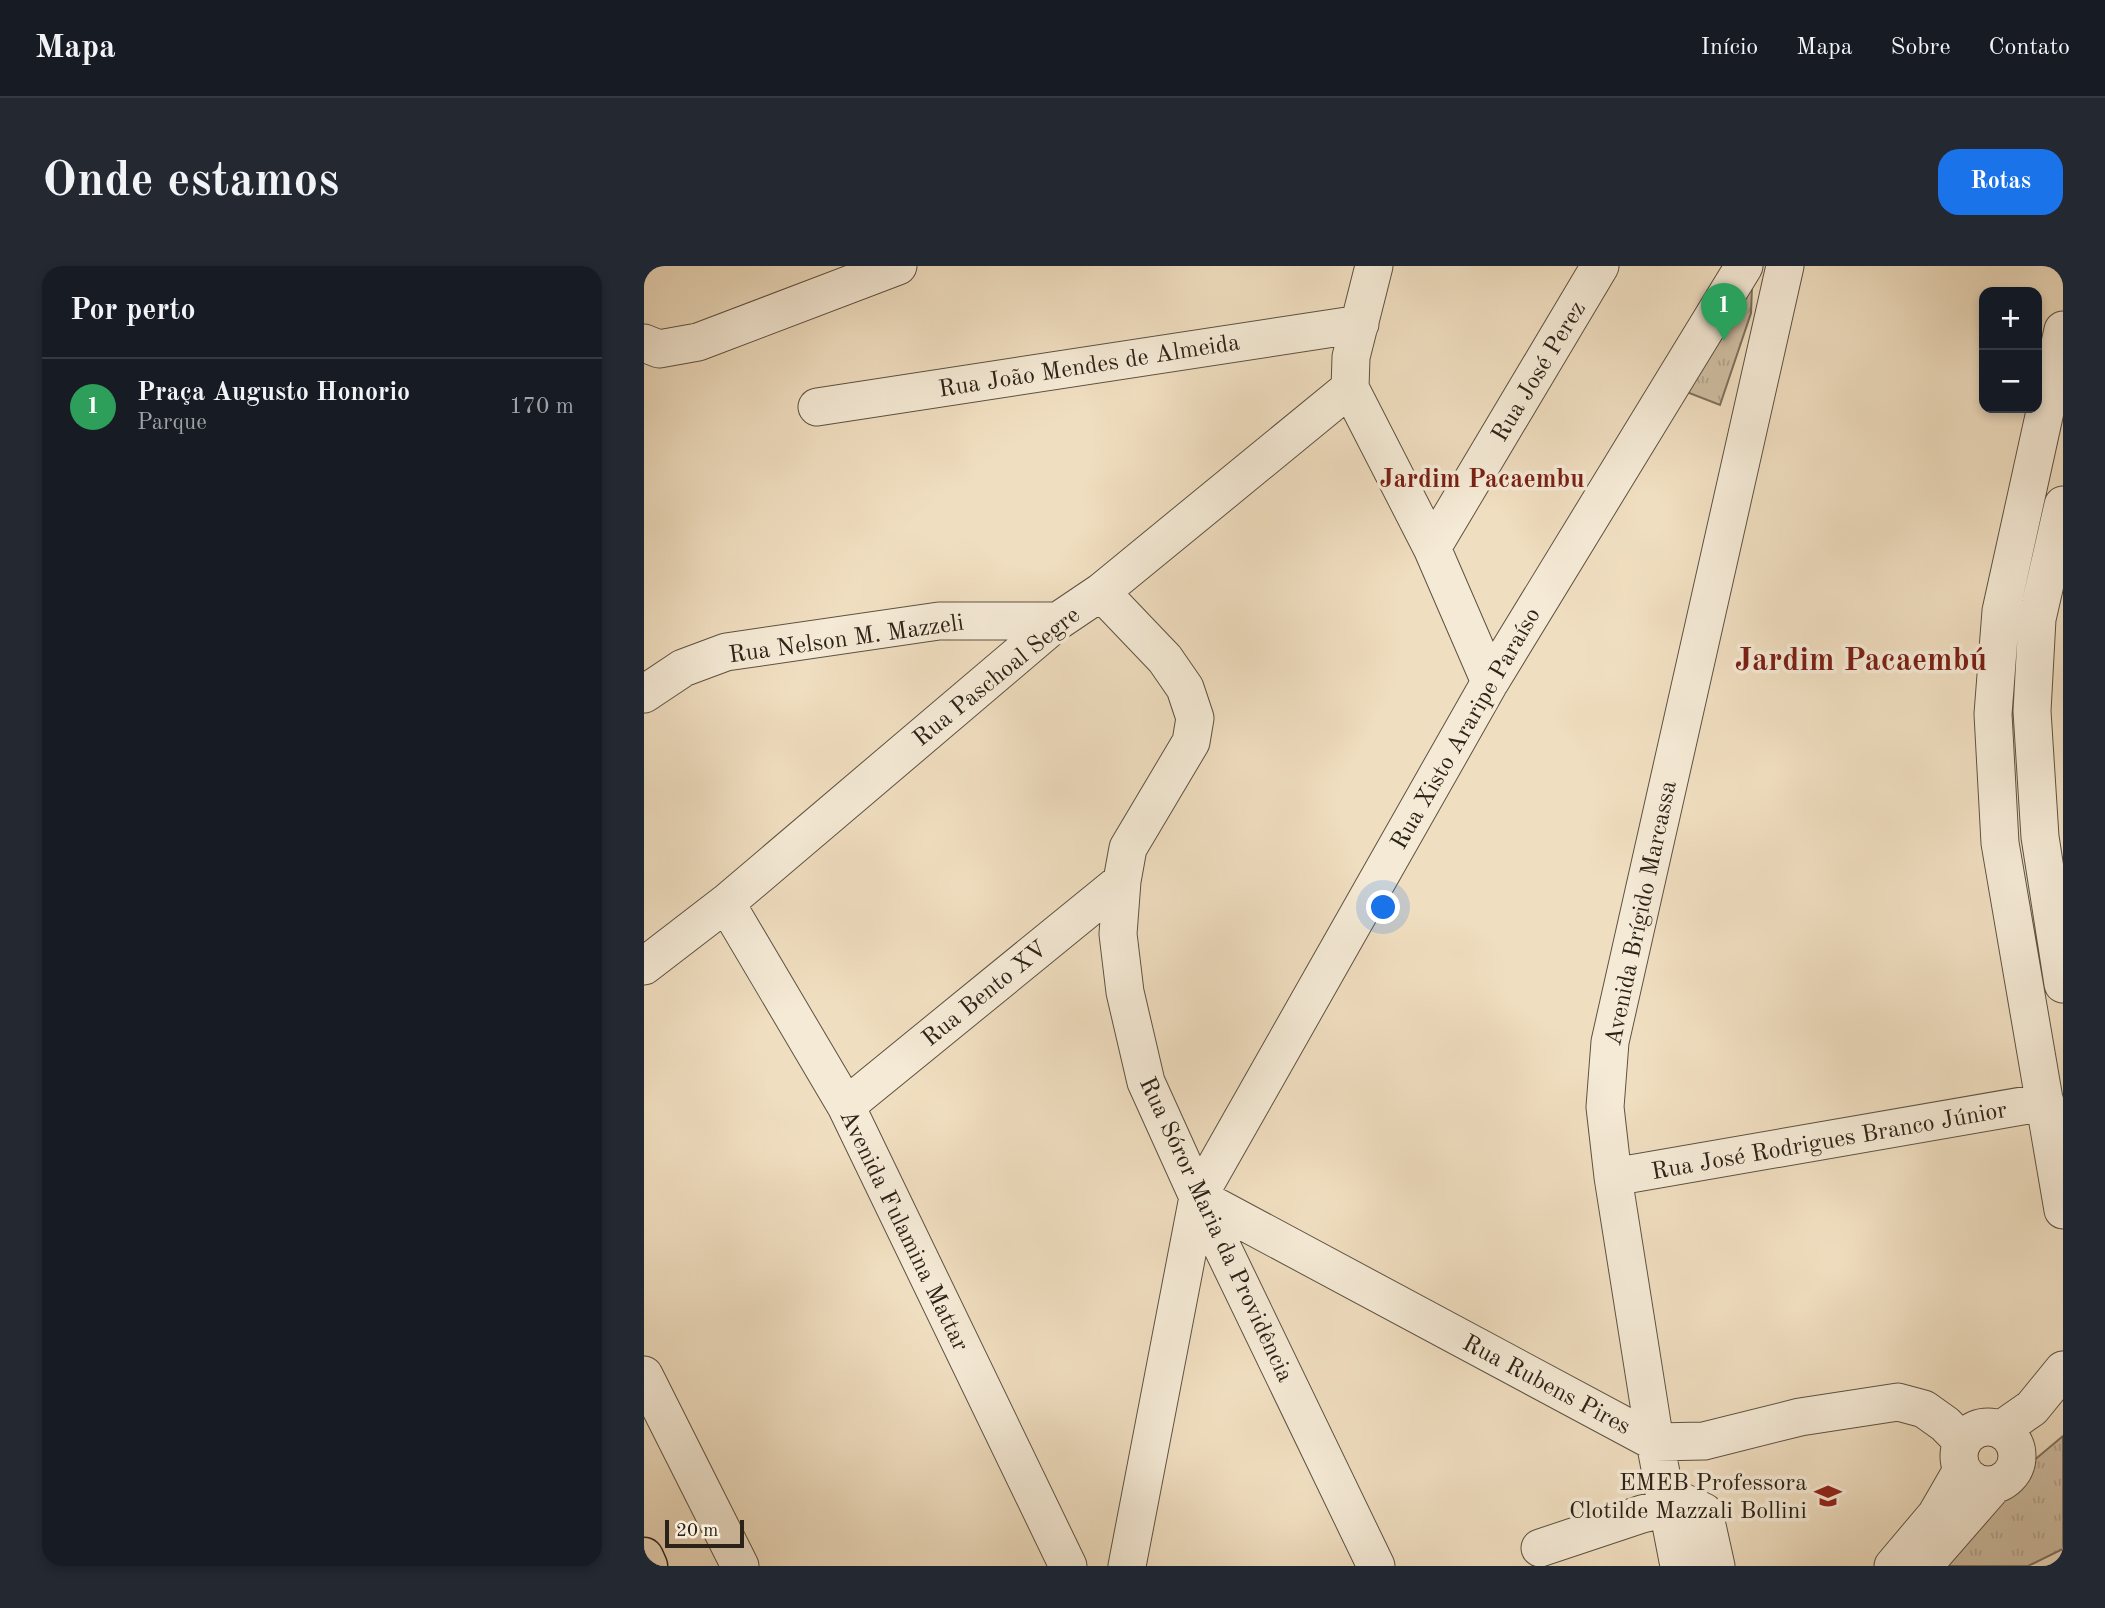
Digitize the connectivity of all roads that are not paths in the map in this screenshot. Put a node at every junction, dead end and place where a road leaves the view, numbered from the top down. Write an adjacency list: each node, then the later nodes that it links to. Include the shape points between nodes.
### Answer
1 (898, 266): 8 (street, via 698,342 659,349)
2 (1374, 266): 6 (street)
3 (1600, 266): 12 (street, Rua José Perez)
4 (1744, 266): 15 (street, Rua Xisto Araripe Paraíso)
5 (1785, 266): 25 (street, Avenida Brígido Marcassa, via 1610,1042 1605,1107)
6 (1360, 324): 9 (street, via 1351,357); 10 (street, Rua João Mendes de Almeida)
7 (2063, 330): 18 (street, via 2001,611 1993,715)
8 (644, 343)
9 (1350, 388): 12 (street); 13 (street, Rua Paschoal Segre)
10 (817, 407)
11 (2063, 505): 17 (street, via 2036,619 2032,711)
12 (1432, 548): 15 (street)
13 (1101, 592): 14 (street, Rua Paschoal Segre); 19 (street, Rua Sóror Maria da Providência, via 1165,659 1185,688 1195,718 1191,742 1128,848)
14 (1058, 621): 16 (street, Rua Nelson M. Mazzeli, via 939,621 726,652 683,668); 20 (street, Rua Paschoal Segre)
15 (1490, 682): 26 (street, Rua Xisto Araripe Paraíso)
16 (644, 694)
17 (2040, 836): 18 (street); 21 (street)
18 (2000, 843): 23 (street)
19 (1122, 881): 24 (street, Rua Bento XV); 26 (street, Rua Sóror Maria da Providência, via 1119,946 1146,1082)
20 (726, 903): 22 (street, Rua Paschoal Segre); 24 (street, Avenida Fulamina Mattar)
21 (2062, 963)
22 (644, 966)
23 (2045, 1102): 25 (street, Rua José Rodrigues Branco Júnior); 27 (street)
24 (846, 1106): 40 (street, Avenida Fulamina Mattar)
25 (1613, 1177): 32 (street, Avenida Brígido Marcassa)
26 (1198, 1196): 32 (street, Rua Rubens Pires); 41 (street, Rua Xisto Araripe Paraíso); 42 (street, Rua Sóror Maria da Providência)
27 (2063, 1210)
28 (2063, 1370): 31 (street)
29 (644, 1375): 39 (street)
30 (2063, 1408): 31 (street, via 2030,1444)
31 (2010, 1440): 33 (street, via 1984,1427 1968,1434); 33 (street, via 2018,1460 2010,1476)
32 (1655, 1442): 33 (street, Rua Rubens Pires, via 1704,1441 1800,1417 1898,1402 1923,1409 1945,1423); 34 (street, Avenida Brígido Marcassa)
33 (1973, 1465): 35 (street); 47 (street)
34 (1665, 1500): 36 (street, via 1642,1514); 43 (street, Avenida Brígido Marcassa); 44 (street, via 1704,1512)
35 (1937, 1515): 45 (street, via 1921,1515); 46 (street)
36 (1540, 1548)
37 (644, 1557): 38 (main road)
38 (649, 1566)
39 (740, 1566)
40 (1068, 1566)
41 (1127, 1566)
42 (1376, 1566)
43 (1679, 1566)
44 (1716, 1566)
45 (1877, 1566)
46 (1893, 1566)
47 (1924, 1566)

